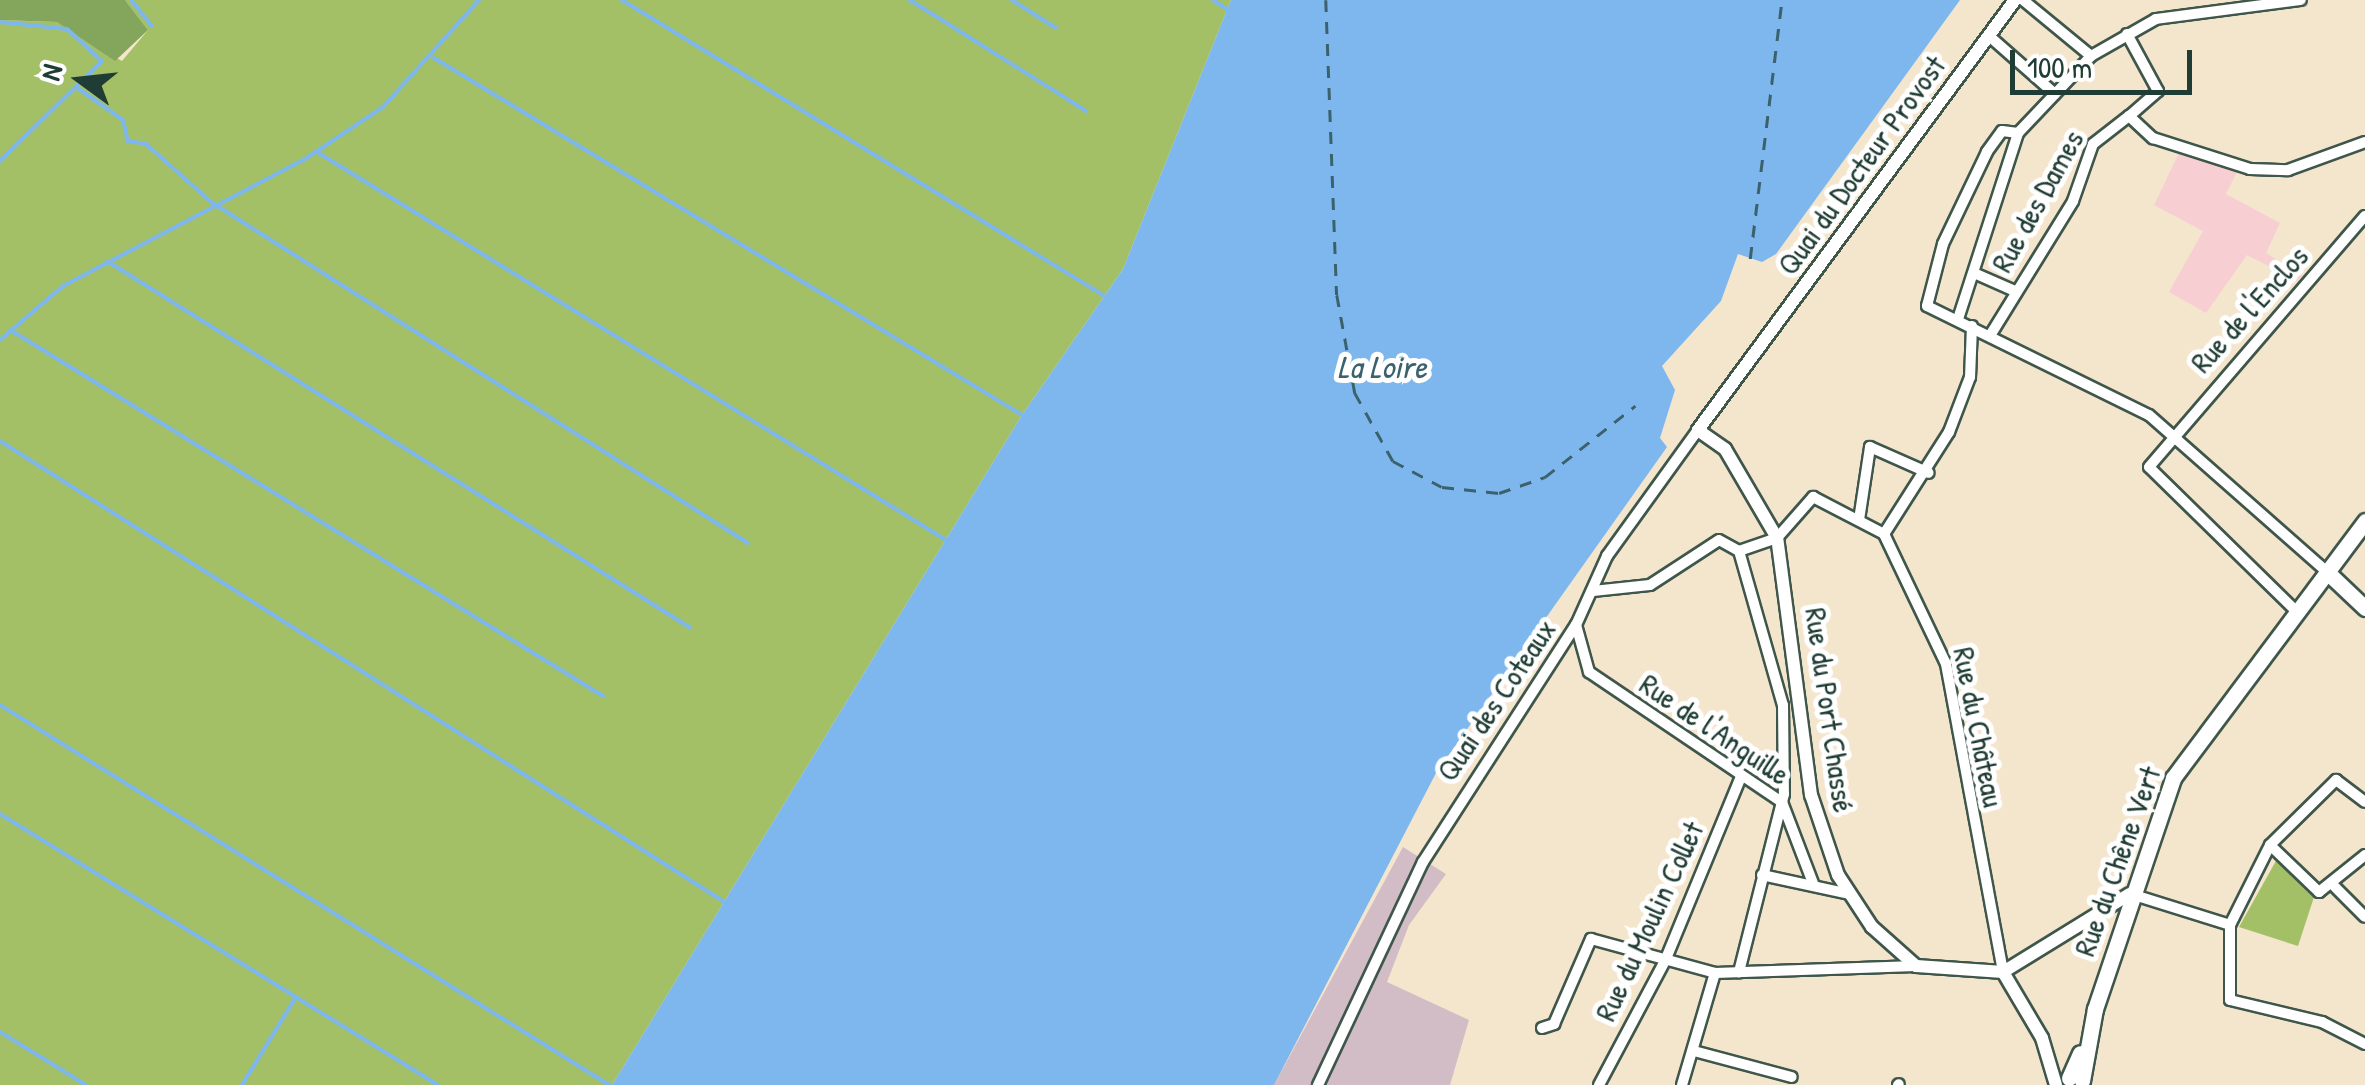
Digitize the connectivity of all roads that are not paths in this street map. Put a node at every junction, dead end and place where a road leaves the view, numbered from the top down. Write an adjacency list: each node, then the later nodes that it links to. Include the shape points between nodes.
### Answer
1 (2019, 0): 4 (street, Quai du Docteur Provost); 5 (street)
2 (2301, 0): 3 (street, via 2156,19)
3 (2126, 34): 5 (street); 7 (street, via 2158,91)
4 (1988, 35): 6 (street); 16 (street, Quai du Docteur Provost)
5 (2091, 56): 6 (street)
6 (2056, 94): 8 (street)
7 (2129, 116): 9 (street, Rue des Dames, via 2153,138 2250,169 2288,170); 12 (street, Rue des Dames, via 2093,144 2072,201)
8 (2018, 132): 11 (street); 13 (street, via 2002,131 1942,244 1927,306)
9 (2365, 142)
10 (2365, 216): 18 (street, Rue de l'Enclos)
11 (1974, 273): 12 (street); 13 (street)
12 (2015, 291): 15 (street, Rue des Dames)
13 (1958, 319): 14 (street)
14 (1972, 326): 15 (street); 19 (street, via 1970,377)
15 (1991, 334): 18 (street)
16 (1748, 362): 17 (street, Quai des Coteaux)
17 (1698, 430): 23 (street, Rue du Port Chassé, via 1724,448); 26 (street, Quai des Coteaux, via 1607,556)
18 (2170, 434): 25 (street); 28 (street, via 2152,459 2153,474)
19 (1929, 473): 20 (street, via 1870,446); 22 (street)
20 (1859, 520): 22 (street); 23 (street, via 1812,497)
21 (2365, 522): 25 (main road, Rue du Chêne Vert)
22 (1884, 534): 45 (street, Rue du Château, via 1946,664)
23 (1777, 538): 24 (street); 38 (street, Rue du Port Chassé, via 1811,795)
24 (1733, 549): 26 (street, via 1719,540 1650,584); 31 (street, via 1783,705)
25 (2326, 571): 27 (main road); 28 (main road, Rue du Chêne Vert)
26 (1593, 591): 29 (street, Quai des Coteaux)
27 (2365, 608)
28 (2295, 610): 39 (main road, Rue du Chêne Vert, via 2186,753)
29 (1576, 625): 30 (street, Rue de l'Anguille, via 1590,672); 52 (street, Quai des Coteaux, via 1423,862)
30 (1741, 777): 31 (street, Rue de l'Anguille); 42 (street, Rue du Moulin Collet)
31 (1782, 802): 35 (street); 36 (street, Rue de l'Anguille)
32 (2365, 802): 33 (street, via 2336,780)
33 (2270, 846): 37 (street, via 2319,892); 41 (street)
34 (2365, 855): 37 (street)
35 (1762, 875): 36 (street); 44 (street)
36 (1814, 886): 38 (street)
37 (2335, 886): 40 (street)
38 (1849, 894): 43 (street, Rue du Port Chassé)
39 (2130, 894): 41 (street); 45 (street); 51 (main road, Rue du Chêne Vert)
40 (2365, 917)
41 (2230, 925): 48 (street, via 2230,1000 2322,1022)
42 (1665, 961): 46 (street); 47 (street, via 1590,939 1554,1024); 53 (street, Rue du Moulin Collet)
43 (1916, 966): 44 (street); 45 (street)
44 (1739, 972): 46 (street)
45 (2002, 972): 51 (street, Rue du Château)
46 (1715, 973): 49 (street)
47 (1542, 1028)
48 (2365, 1044)
49 (1694, 1051): 50 (street); 54 (street)
50 (1792, 1077)
51 (2070, 1082)
52 (1318, 1085)
53 (1599, 1085)
54 (1682, 1085)

